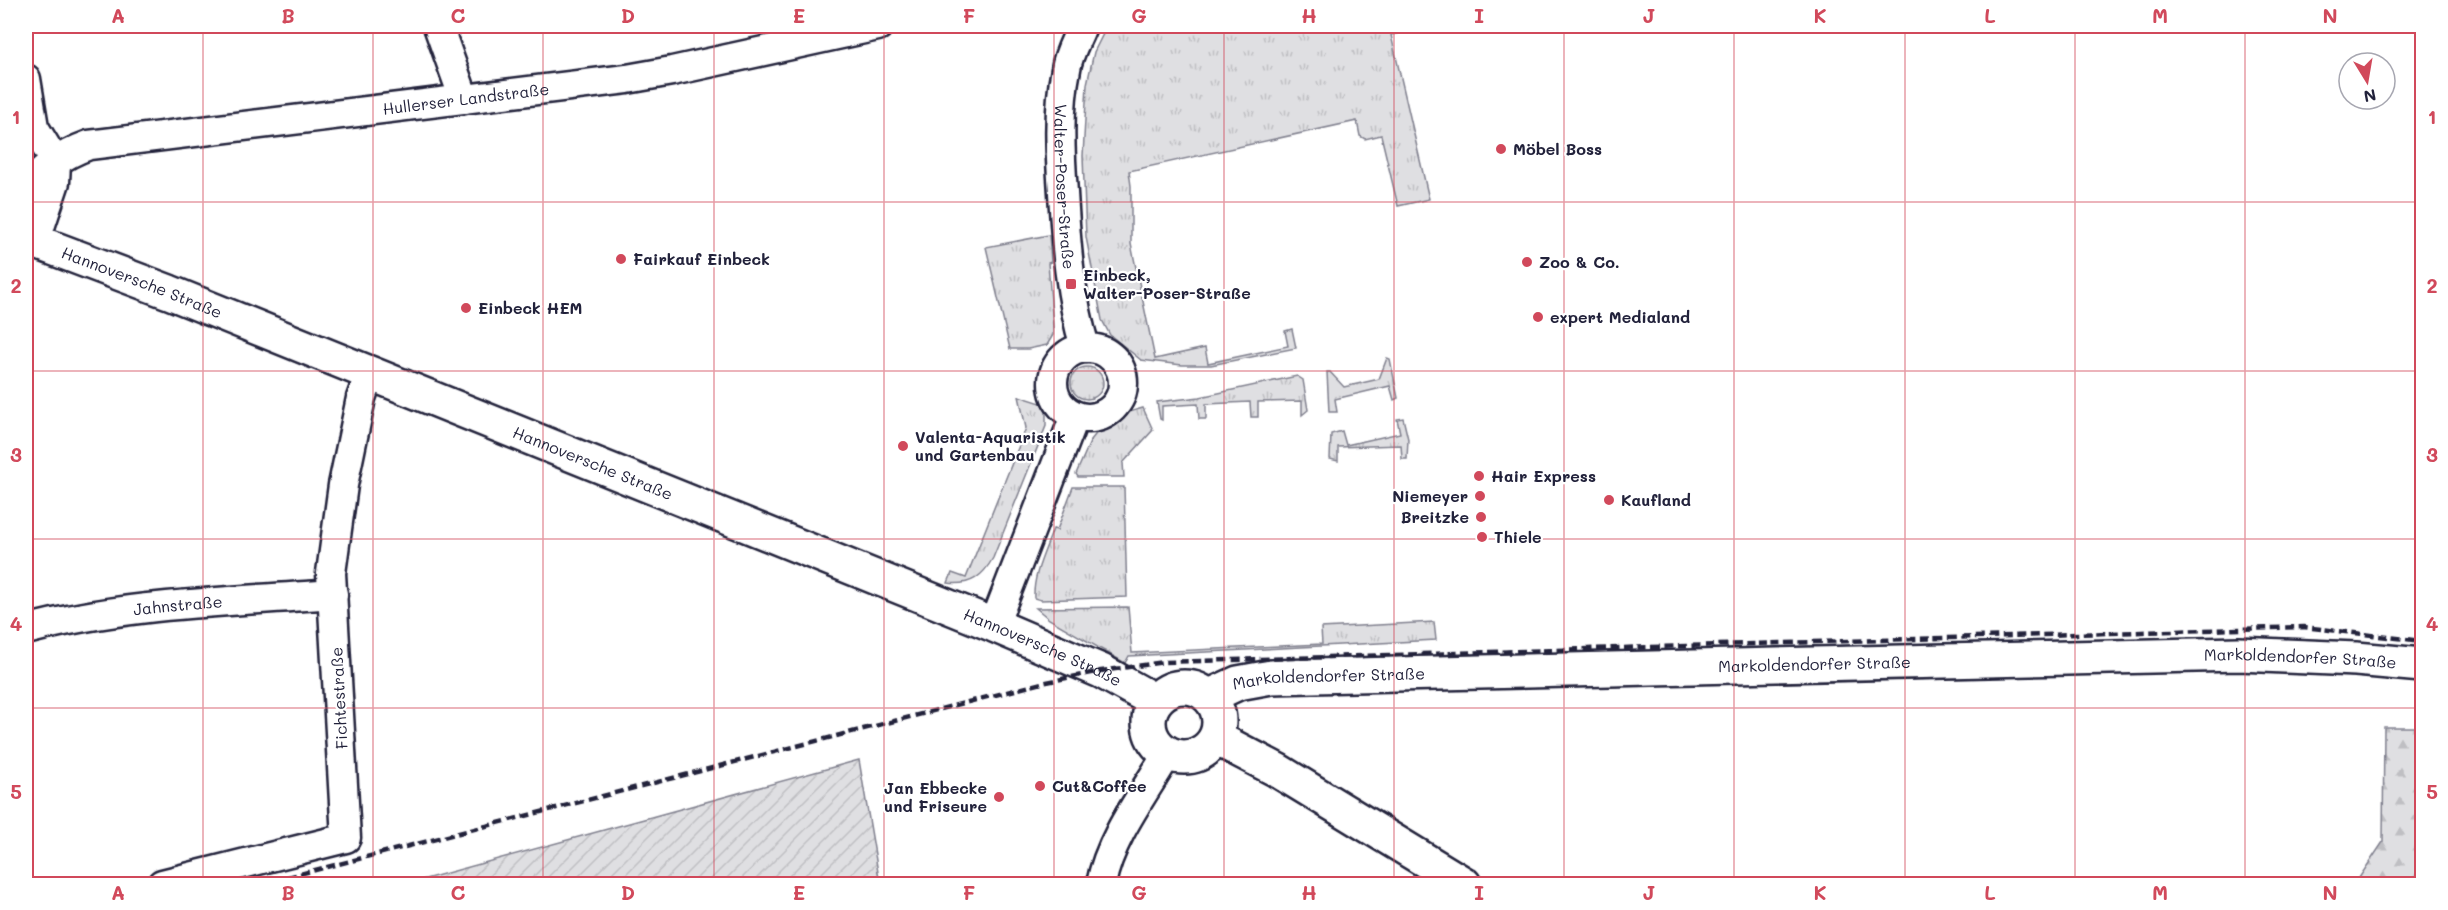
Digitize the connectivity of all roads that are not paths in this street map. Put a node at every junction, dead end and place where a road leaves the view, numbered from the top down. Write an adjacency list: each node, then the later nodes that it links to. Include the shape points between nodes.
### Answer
1 (438, 26): 5 (street)
2 (878, 26): 5 (street, Hullerser Landstraße, via 672,71)
3 (1082, 26): 9 (street, Walter-Poser-Straße, via 1066,68 1060,142 1070,273)
4 (26, 80): 6 (street, via 34,126)
5 (464, 99): 6 (street, Hullerser Landstraße, via 89,145)
6 (56, 163): 7 (street, Hullerser Landstraße, via 37,176); 8 (street, via 55,182)
7 (26, 191)
8 (31, 240): 10 (main road, Hannoversche Straße)
9 (1085, 347): 11 (street, via 1067,354 1053,379 1060,405); 11 (street, via 1108,353 1117,362 1124,384 1116,405 1107,412 1097,417)
10 (370, 373): 12 (street, Fichtestraße, via 343,485); 13 (main road, Hannoversche Straße)
11 (1075, 416): 13 (street)
12 (333, 594): 14 (street, Jahnstraße, via 127,611); 20 (street, Fichtestraße, via 346,838)
13 (994, 625): 17 (main road, Hannoversche Straße, via 1101,671)
14 (26, 630)
15 (2422, 665): 16 (main road, Markoldendorfer Straße, via 2239,654 1716,665 1271,677 1238,683)
16 (1210, 696): 17 (main road, via 1197,688 1181,686 1166,691); 18 (main road, via 1220,716)
17 (1155, 701): 19 (main road, via 1149,727 1153,739)
18 (1216, 738): 19 (main road, via 1197,755 1185,758); 22 (main road, via 1277,770)
19 (1168, 753): 21 (street, via 1123,828)
20 (162, 885)
21 (1101, 885)
22 (1464, 885)

